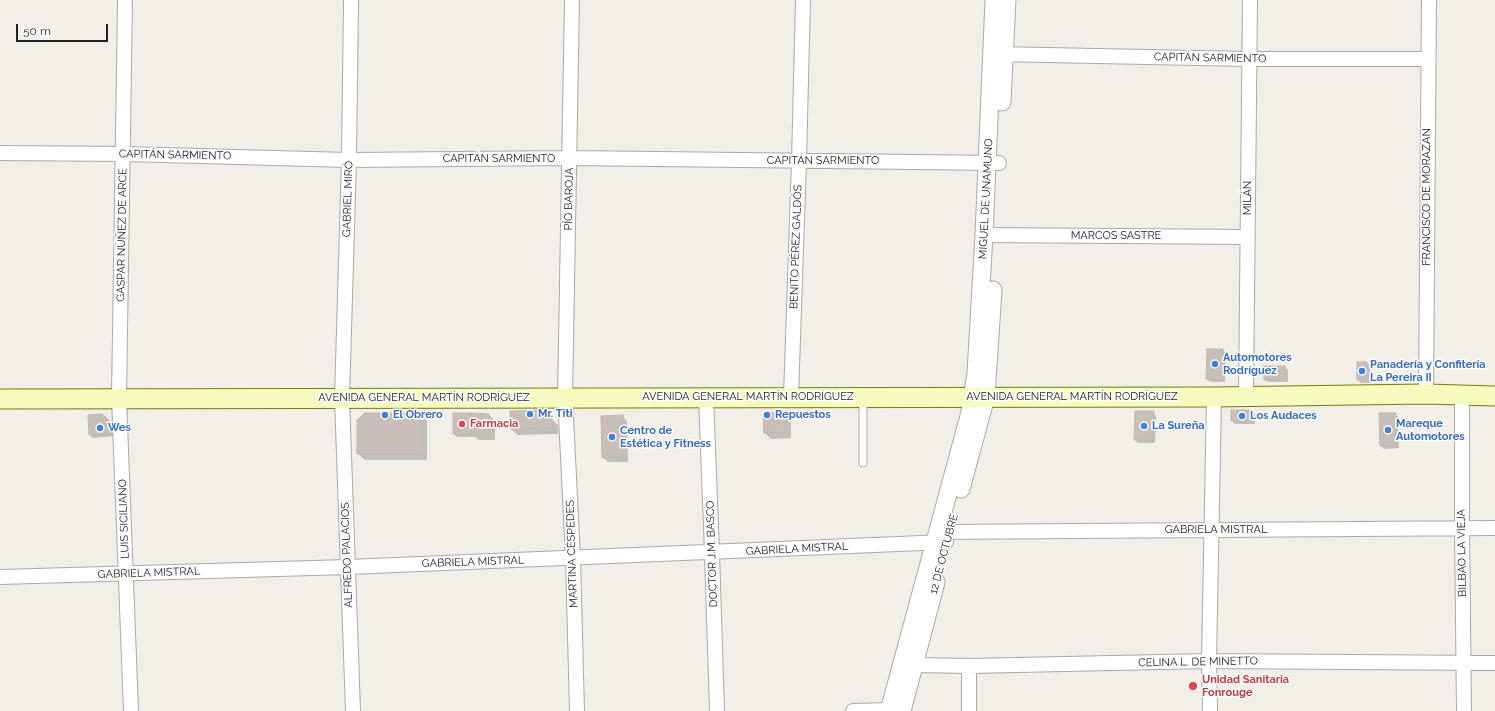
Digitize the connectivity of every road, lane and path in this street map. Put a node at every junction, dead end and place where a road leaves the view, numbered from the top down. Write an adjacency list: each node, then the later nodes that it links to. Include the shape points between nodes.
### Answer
1 (125, 0): 13 (street, GASPAR NÚÑEZ DE ARCE)
2 (351, 0): 15 (street, GABRIEL MIRÓ)
3 (572, 0): 14 (street, PÍO BAROJA)
4 (803, 0): 16 (street, BENITO PÉREZ GALDÓS)
5 (994, 0): 9 (street, MIGUEL DE UNAMUNO)
6 (1006, 0): 9 (street, MIGUEL DE UNAMUNO)
7 (1250, 0): 11 (street, MILÁN)
8 (1429, 0): 10 (street, FRANCISCO DE MORAZÁN)
9 (999, 54): 11 (street, CAPITÁN SARMIENTO); 17 (street, MIGUEL DE UNAMUNO)
10 (1428, 58): 11 (street, CAPITÁN SARMIENTO); 20 (street, FRANCISCO DE MORAZÁN)
11 (1249, 59): 19 (street, MILÁN)
12 (0, 153): 13 (street, CAPITÁN SARMIENTO)
13 (124, 154): 15 (street, CAPITÁN SARMIENTO); 29 (street, GASPAR NÚÑEZ DE ARCE)
14 (570, 158): 15 (street, CAPITÁN SARMIENTO); 16 (street, CAPITÁN SARMIENTO); 31 (street, PÍO BAROJA)
15 (349, 160): 30 (street, GABRIEL MIRÓ)
16 (799, 161): 17 (street, CAPITÁN SARMIENTO); 25 (street, BENITO PÉREZ GALDÓS)
17 (993, 163): 18 (street, MIGUEL DE UNAMUNO)
18 (990, 235): 19 (street, MARCOS SASTRE); 27 (street, MIGUEL DE UNAMUNO, via 988,374)
19 (1248, 237): 21 (street, MILÁN)
20 (1426, 394): 21 (main road, AVENIDA GENERAL MARTÍN RODRÍGUEZ); 22 (main road, AVENIDA GENERAL MARTÍN RODRÍGUEZ)
21 (1246, 396): 28 (main road, AVENIDA GENERAL MARTÍN RODRÍGUEZ)
22 (1462, 396): 23 (main road, AVENIDA GENERAL MARTÍN RODRÍGUEZ); 34 (street, BILBAO LA VIEJA)
23 (1495, 396)
24 (706, 397): 25 (main road, AVENIDA GENERAL MARTÍN RODRÍGUEZ); 31 (main road, AVENIDA GENERAL MARTÍN RODRÍGUEZ); 38 (street, DOCTOR J.M. BASCO)
25 (790, 397): 26 (main road, AVENIDA GENERAL MARTÍN RODRÍGUEZ)
26 (863, 397): 27 (main road, AVENIDA GENERAL MARTÍN RODRÍGUEZ); 33 (lane)
27 (979, 397): 28 (main road, AVENIDA GENERAL MARTÍN RODRÍGUEZ); 37 (street, 12 DE OCTUBRE, via 982,417)
28 (1214, 397): 36 (street)
29 (119, 398): 30 (main road, AVENIDA GENERAL MARTÍN RODRÍGUEZ); 32 (main road, AVENIDA GENERAL MARTÍN RODRÍGUEZ); 41 (street, LUIS SICILIANO)
30 (342, 398): 31 (main road, AVENIDA GENERAL MARTÍN RODRÍGUEZ); 40 (street, ALFREDO PALACIOS)
31 (565, 398): 39 (street, MARTINA CÉSPEDES)
32 (0, 399)
33 (863, 463)
34 (1462, 528): 35 (street, GABRIELA MISTRAL); 36 (street, GABRIELA MISTRAL); 45 (street, BILBAO LA VIEJA)
35 (1495, 528)
36 (1211, 530): 37 (street, GABRIELA MISTRAL); 43 (street)
37 (942, 537): 38 (street, GABRIELA MISTRAL); 44 (street, 12 DE OCTUBRE)
38 (712, 553): 39 (street, GABRIELA MISTRAL); 51 (street, DOCTOR J.M. BASCO)
39 (573, 558): 40 (street, GABRIELA MISTRAL); 50 (street, MARTINA CÉSPEDES)
40 (348, 567): 41 (street, GABRIELA MISTRAL); 49 (street, ALFREDO PALACIOS)
41 (126, 574): 42 (street, GABRIELA MISTRAL); 48 (street, LUIS SICILIANO)
42 (0, 577)
43 (1209, 661): 45 (street, CELINA L. DE MINETTO); 47 (street, CELINA L. DE MINETTO); 55 (street)
44 (909, 662): 47 (street, CELINA L. DE MINETTO); 53 (street, 12 DE OCTUBRE)
45 (1464, 663): 46 (street, CELINA L. DE MINETTO); 56 (street, BILBAO LA VIEJA)
46 (1495, 663)
47 (969, 666): 54 (street)
48 (131, 711)
49 (353, 711)
50 (577, 711)
51 (717, 711)
52 (853, 711): 53 (street)
53 (893, 711)
54 (969, 711)
55 (1210, 711)
56 (1464, 711)

